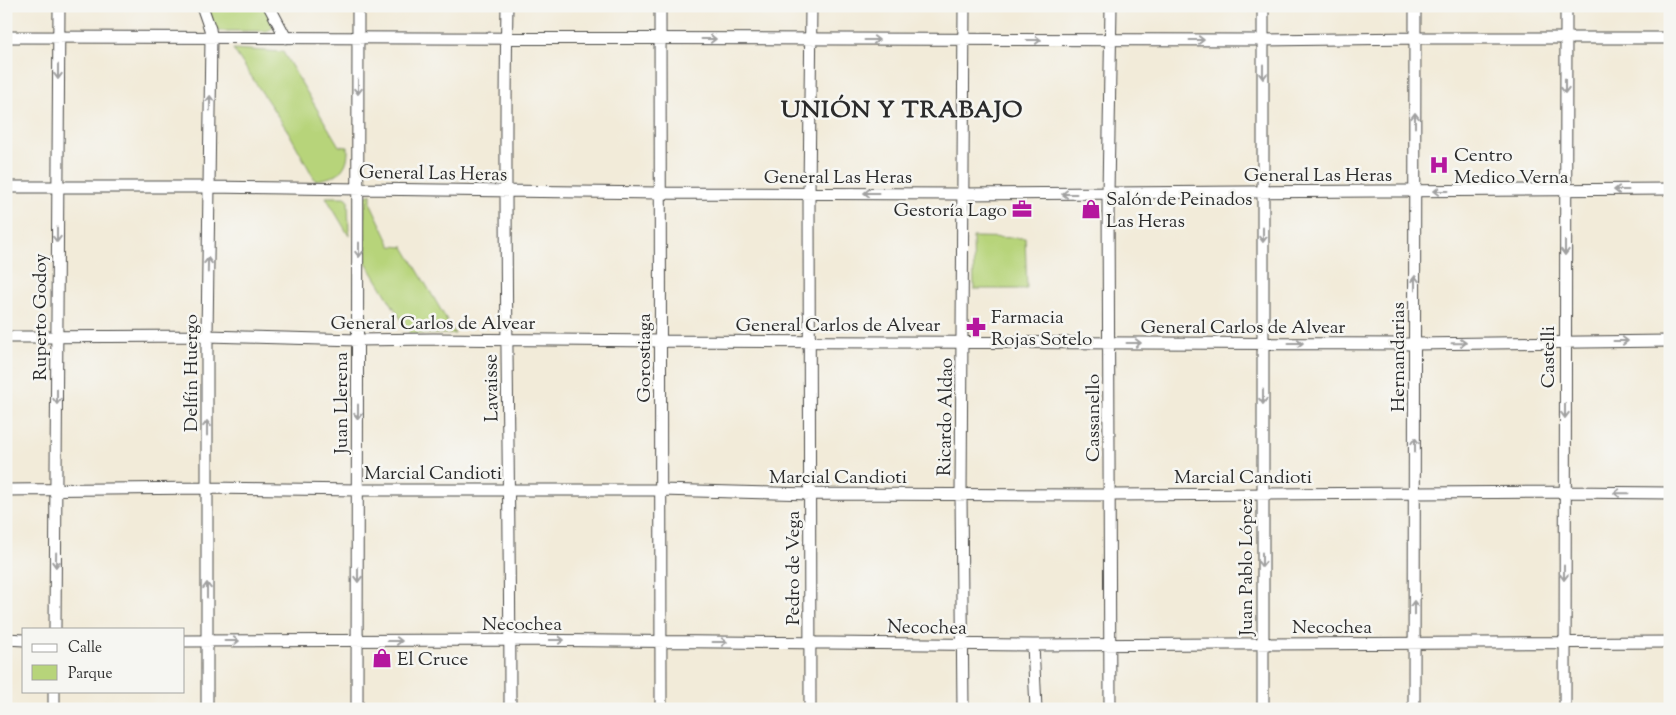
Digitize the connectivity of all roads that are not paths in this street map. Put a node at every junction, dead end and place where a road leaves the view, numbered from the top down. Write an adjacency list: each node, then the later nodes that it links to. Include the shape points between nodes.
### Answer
1 (59, 6): 14 (street, Ruperto Godoy)
2 (202, 6): 15 (street, Delfín Huergo)
3 (269, 6): 17 (street)
4 (358, 6): 20 (street, Juan Llerena)
5 (507, 6): 21 (street, Lavaisse)
6 (660, 6): 22 (street, Gorostiaga)
7 (812, 6): 23 (street, Pedro de Vega)
8 (964, 6): 24 (street, Ricardo Aldao)
9 (1111, 6): 25 (street, Cassanello)
10 (1264, 6): 26 (street, Juan Pablo López)
11 (1415, 6): 18 (street, Hernandarias)
12 (1566, 6): 16 (street, Castelli)
13 (6, 37): 14 (street)
14 (58, 37): 15 (street); 28 (street, Ruperto Godoy, one-way to 28)
15 (210, 37): 17 (street); 29 (street, Delfín Huergo, one-way to 15)
16 (1566, 37): 18 (street); 19 (street); 32 (street, Castelli, one-way to 32)
17 (286, 38): 20 (street)
18 (1415, 38): 26 (street); 35 (street, Hernandarias, one-way to 18)
19 (1670, 38)
20 (358, 39): 21 (street); 30 (street, Juan Llerena, one-way to 30)
21 (506, 39): 22 (street); 31 (street, Lavaisse)
22 (661, 39): 23 (street, one-way to 23); 36 (street, Gorostiaga)
23 (811, 40): 24 (street, one-way to 24); 37 (street, Pedro de Vega)
24 (964, 40): 25 (street, one-way to 25); 38 (street, Ricardo Aldao)
25 (1111, 40): 26 (street, one-way to 26); 39 (street, Cassanello)
26 (1264, 40): 34 (street, Juan Pablo López, one-way to 34)
27 (6, 187): 28 (street, General Las Heras)
28 (58, 187): 29 (street, General Las Heras); 42 (street, Ruperto Godoy, one-way to 42)
29 (208, 187): 30 (street, General Las Heras); 40 (street, Delfín Huergo, one-way to 29)
30 (359, 188): 31 (street, General Las Heras); 44 (street, Juan Llerena, one-way to 44)
31 (505, 190): 36 (street, General Las Heras); 43 (street, Lavaisse)
32 (1565, 190): 33 (street, General Las Heras, one-way to 32); 35 (street, General Las Heras, one-way to 35); 49 (street, Castelli, one-way to 49)
33 (1670, 190)
34 (1264, 191): 35 (street, General Las Heras); 39 (street, General Las Heras); 51 (street, Juan Pablo López, one-way to 51)
35 (1415, 191): 52 (street, Hernandarias, one-way to 35)
36 (659, 193): 37 (street, General Las Heras); 45 (street, Gorostiaga)
37 (809, 193): 38 (street, General Las Heras, one-way to 37); 47 (street, Pedro de Vega)
38 (962, 194): 39 (street, General Las Heras, one-way to 38); 48 (street, Ricardo Aldao)
39 (1108, 194): 50 (street, Cassanello)
40 (207, 336): 42 (street, General Carlos de Alvear); 44 (street, General Carlos de Alvear); 53 (street, Delfín Huergo, one-way to 40)
41 (6, 337): 42 (street, General Carlos de Alvear)
42 (56, 337): 56 (street, Ruperto Godoy, one-way to 56)
43 (507, 339): 44 (street, General Carlos de Alvear); 45 (street, General Carlos de Alvear); 54 (street, Lavaisse)
44 (358, 340): 57 (street, Juan Llerena, one-way to 57)
45 (660, 341): 47 (street, General Carlos de Alvear); 58 (street, Gorostiaga)
46 (1670, 341): 49 (street, General Carlos de Alvear, one-way to 46)
47 (809, 342): 48 (street, General Carlos de Alvear); 62 (street, Pedro de Vega)
48 (962, 342): 50 (street, General Carlos de Alvear); 63 (street, Ricardo Aldao)
49 (1565, 342): 52 (street, General Carlos de Alvear, one-way to 49); 59 (street, Castelli, one-way to 59)
50 (1108, 343): 51 (street, General Carlos de Alvear, one-way to 51); 65 (street, Cassanello)
51 (1263, 343): 52 (street, General Carlos de Alvear, one-way to 52); 60 (street, Juan Pablo López, one-way to 60)
52 (1415, 344): 64 (street, Hernandarias, one-way to 52)
53 (208, 488): 56 (street, Marcial Candioti); 57 (street, Marcial Candioti); 71 (street, Delfín Huergo, one-way to 53)
54 (509, 489): 57 (street, Marcial Candioti); 58 (street, Marcial Candioti); 69 (street, Lavaisse)
55 (6, 490): 56 (street, Marcial Candioti)
56 (57, 490): 66 (street, Ruperto Godoy, one-way to 66)
57 (358, 490): 72 (street, Juan Llerena, one-way to 72)
58 (661, 490): 62 (street, Marcial Candioti); 73 (street, Gorostiaga)
59 (1565, 492): 61 (street, Marcial Candioti, one-way to 59); 64 (street, Marcial Candioti); 77 (street, Castelli, one-way to 77)
60 (1262, 493): 64 (street, Marcial Candioti); 65 (street, Marcial Candioti); 80 (street, Juan Pablo López, one-way to 80)
61 (1670, 493)
62 (810, 494): 63 (street, Marcial Candioti); 74 (street, Pedro de Vega)
63 (961, 494): 65 (street, Marcial Candioti); 78 (street, Ricardo Aldao)
64 (1415, 494): 76 (street, Hernandarias, one-way to 64)
65 (1110, 495): 79 (street, Cassanello)
66 (55, 628)
67 (6, 640): 68 (street)
68 (22, 640)
69 (510, 640): 72 (street, Necochea, one-way to 69); 73 (street, Necochea, one-way to 73); 86 (street, Lavaisse)
70 (185, 641): 71 (street, Necochea)
71 (207, 641): 72 (street, Necochea, one-way to 72); 84 (street, Delfín Huergo)
72 (357, 641): 85 (street, Juan Llerena)
73 (661, 642): 74 (street, Necochea, one-way to 74); 87 (street, Gorostiaga)
74 (810, 642): 78 (street, Necochea); 88 (street, Pedro de Vega)
75 (1670, 642): 77 (street, Necochea)
76 (1414, 643): 77 (street, Necochea); 80 (street, Necochea); 93 (street, Hernandarias)
77 (1564, 643): 94 (street, Castelli)
78 (963, 644): 81 (street, Necochea); 89 (street, Ricardo Aldao)
79 (1110, 644): 80 (street, Necochea); 81 (street, Necochea); 91 (street, Cassanello)
80 (1262, 644): 92 (street, Juan Pablo López)
81 (1033, 645): 90 (street)
82 (54, 692): 83 (street)
83 (54, 709)
84 (206, 709)
85 (357, 709)
86 (510, 709)
87 (661, 709)
88 (810, 709)
89 (963, 709)
90 (1036, 709)
91 (1110, 709)
92 (1263, 709)
93 (1414, 709)
94 (1565, 709)

